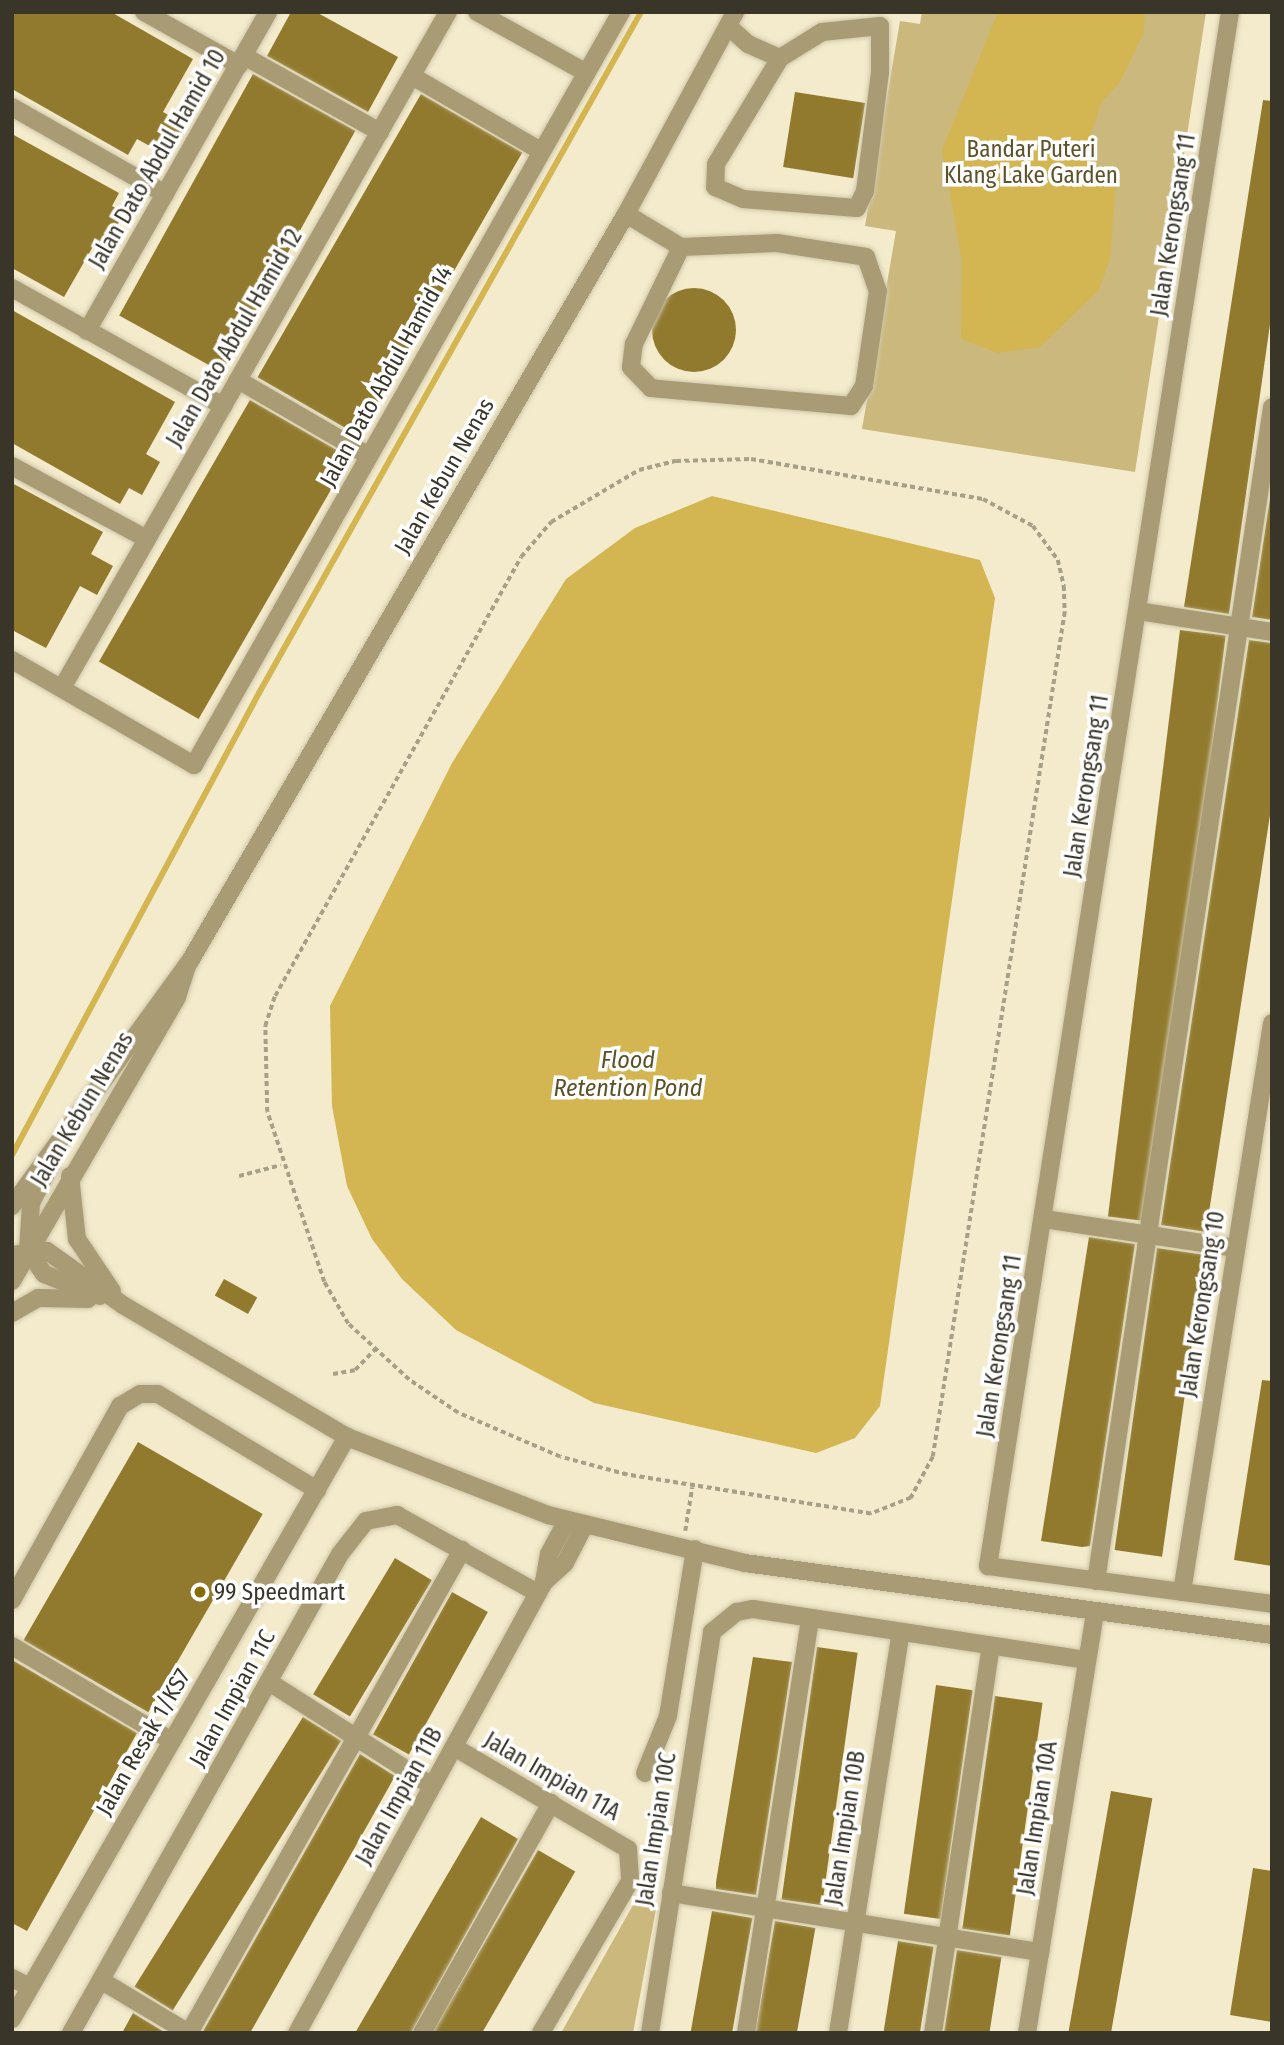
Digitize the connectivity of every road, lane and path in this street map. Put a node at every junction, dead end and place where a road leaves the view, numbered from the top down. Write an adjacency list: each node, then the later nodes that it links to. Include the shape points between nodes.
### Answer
1 (144, 12): 9 (street)
2 (268, 12): 9 (street, Jalan Dato Abdul Hamid 10)
3 (449, 12): 11 (street, Jalan Dato Abdul Hamid 12)
4 (477, 12): 10 (street)
5 (621, 12): 10 (street, Jalan Dato Abdul Hamid 14)
6 (1230, 12): 26 (street, Jalan Kerongsang 11)
7 (732, 19): 8 (street, via 755,48); 16 (street, Jalan Kebun Nenas)
8 (780, 58): 8 (street, via 716,164 715,187 743,199 857,208 875,112 880,26 822,32)
9 (241, 60): 13 (street); 15 (street, Jalan Dato Abdul Hamid 10)
10 (586, 72): 14 (street, Jalan Dato Abdul Hamid 14)
11 (412, 76): 13 (street, Jalan Dato Abdul Hamid 12); 14 (street)
12 (12, 107): 15 (street)
13 (380, 132): 20 (street, Jalan Dato Abdul Hamid 12)
14 (541, 151): 23 (street, Jalan Dato Abdul Hamid 14)
15 (165, 194): 19 (street, Jalan Dato Abdul Hamid 10)
16 (625, 214): 17 (street, via 645,230); 31 (street, Jalan Kebun Nenas)
17 (681, 247): 17 (street, via 635,344 631,367 651,388 851,406 864,386 878,291 866,257 776,243)
18 (12, 288): 19 (street)
19 (88, 331): 21 (street)
20 (238, 380): 21 (street, Jalan Dato Abdul Hamid 12); 23 (street)
21 (223, 406): 25 (street, Jalan Dato Abdul Hamid 12)
22 (1272, 407): 27 (street)
23 (369, 456): 30 (street, Jalan Dato Abdul Hamid 14, via 194,765)
24 (12, 466): 25 (street)
25 (146, 539): 30 (street, Jalan Dato Abdul Hamid 12)
26 (1138, 611): 27 (street); 38 (street, Jalan Kerongsang 11)
27 (1236, 626): 28 (street); 39 (street)
28 (1272, 632)
29 (12, 660): 30 (street)
30 (62, 688)
31 (190, 961): 33 (street, Jalan Kebun Nenas); 35 (street, Jalan Kebun Nenas, via 177,997)
32 (1272, 1023): 40 (street, Jalan Kerongsang 10)
33 (68, 1129): 37 (street, Jalan Kebun Nenas); 41 (street, via 31,1203)
34 (281, 1165): 36 (path); 45 (path, via 324,1282 348,1324); 48 (path, via 263,1066 275,996 486,610 551,522 639,470 676,461 751,459 983,499 1033,526 1058,560 1065,612 933,1457 911,1497 871,1514)
35 (70, 1176): 41 (street, Jalan Kebun Nenas); 43 (street, via 77,1239)
36 (239, 1176)
37 (12, 1206)
38 (1044, 1219): 39 (street); 53 (street, Jalan Kerongsang 11, via 988,1566)
39 (1145, 1235): 40 (street); 53 (street)
40 (1236, 1248): 55 (street, Jalan Kerongsang 10)
41 (20, 1253): 42 (street, Jalan Kebun Nenas); 43 (street, via 47,1251)
42 (12, 1281)
43 (123, 1305): 44 (street, via 56,1295); 47 (street)
44 (12, 1313)
45 (373, 1350): 46 (path, via 355,1370); 48 (path, via 458,1413 505,1434 560,1457)
46 (333, 1374)
47 (348, 1437): 49 (street, Jalan Resak 1/KS7); 50 (street)
48 (692, 1488): 51 (path)
49 (317, 1490): 56 (street, via 158,1394 140,1394 120,1406); 67 (street, Jalan Resak 1/KS7)
50 (575, 1523): 51 (street); 54 (street, Jalan Impian 11B, via 549,1554)
51 (689, 1548): 58 (street, via 745,1563); 69 (street, via 668,1716)
52 (462, 1550): 54 (street, Jalan Impian 11C); 65 (street, Jalan Impian 11C, via 397,1515 366,1521 340,1554); 66 (street)
53 (1096, 1581): 55 (street)
54 (541, 1587): 68 (street, Jalan Impian 11B)
55 (1182, 1592): 57 (street)
56 (12, 1600)
57 (1272, 1604)
58 (1095, 1612): 61 (street); 64 (street, Jalan Impian 10A)
59 (810, 1618): 60 (street); 72 (street, Jalan Impian 10C, via 753,1609 737,1612 712,1632); 73 (street)
60 (901, 1632): 63 (street); 74 (street, Jalan Impian 10B)
61 (1272, 1635)
62 (12, 1646): 67 (street)
63 (991, 1646): 64 (street); 75 (street)
64 (1087, 1660): 76 (street, Jalan Impian 10A)
65 (270, 1682): 66 (street); 78 (street, Jalan Impian 11C)
66 (356, 1737): 70 (street); 78 (street, via 188,2033)
67 (172, 1741): 79 (street, Jalan Resak 1/KS7)
68 (454, 1747): 70 (street, Jalan Impian 11B); 71 (street, Jalan Impian 11A)
69 (645, 1773)
70 (432, 1786): 82 (street, Jalan Impian 11B)
71 (551, 1804): 83 (street); 84 (street, Jalan Impian 11A, via 628,1849 630,1881)
72 (671, 1893): 73 (street); 85 (street, Jalan Impian 10C)
73 (765, 1908): 74 (street); 86 (street)
74 (855, 1923): 75 (street); 87 (street, Jalan Impian 10B)
75 (947, 1938): 76 (street); 88 (street)
76 (1040, 1952): 89 (street, Jalan Impian 10A)
77 (12, 1978): 79 (street)
78 (102, 1981): 81 (street, Jalan Impian 11C)
79 (30, 1987): 80 (street, Jalan Resak 1/KS7)
80 (12, 2019)
81 (71, 2033)
82 (296, 2033)
83 (422, 2033)
84 (541, 2033)
85 (650, 2033)
86 (746, 2033)
87 (838, 2033)
88 (933, 2033)
89 (1027, 2033)

